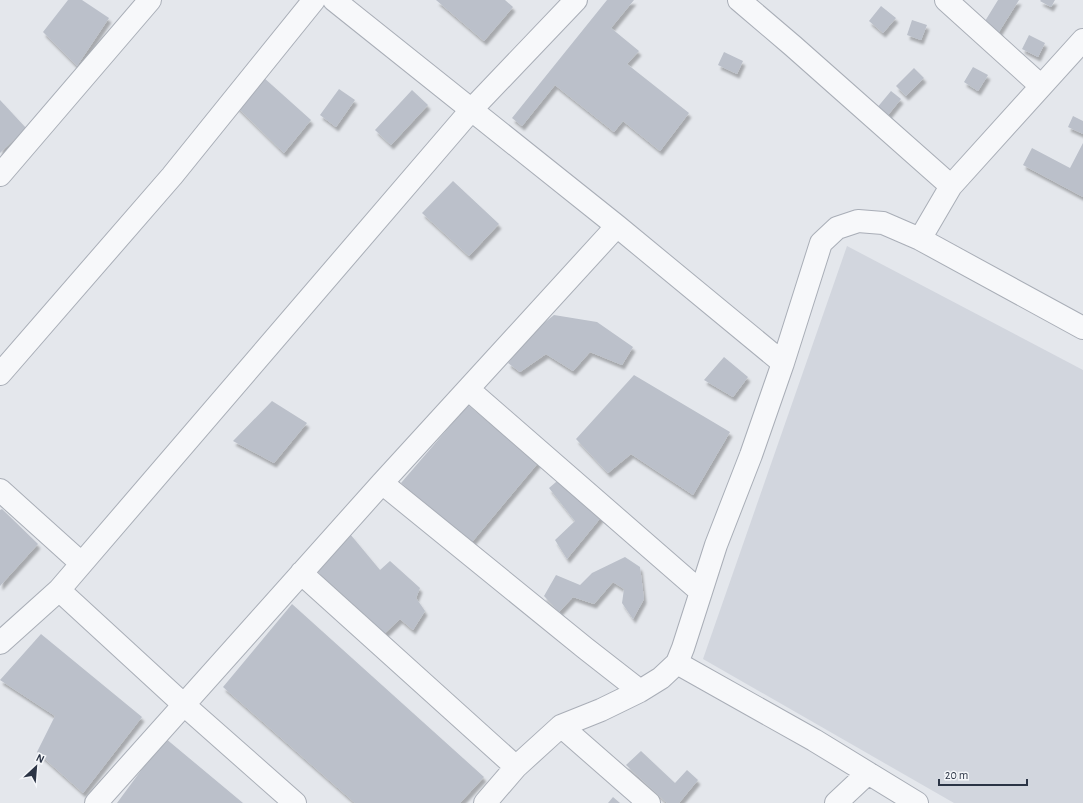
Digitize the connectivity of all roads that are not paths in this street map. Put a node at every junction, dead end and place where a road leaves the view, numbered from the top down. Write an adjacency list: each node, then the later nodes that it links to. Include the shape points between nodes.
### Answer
1 (150, 0): 10 (street)
2 (314, 0): 16 (street, via 172,176)
3 (334, 0): 9 (street)
4 (576, 0): 9 (street)
5 (739, 0): 11 (street)
6 (946, 0): 8 (street)
7 (1083, 40): 8 (street)
8 (1041, 86): 11 (street)
9 (472, 109): 12 (street); 20 (street)
10 (0, 175)
11 (951, 186): 13 (street)
12 (617, 226): 15 (street); 17 (street)
13 (920, 239): 14 (street); 15 (street, via 882,223 858,221 837,228 821,243)
14 (1083, 328)
15 (782, 363): 23 (street)
16 (0, 374)
17 (468, 389): 18 (street); 23 (street)
18 (382, 483): 21 (street); 26 (street)
19 (0, 490): 20 (street)
20 (81, 563): 22 (street)
21 (301, 573): 27 (street); 29 (street)
22 (59, 590): 24 (street); 27 (street)
23 (701, 592): 25 (street)
24 (0, 643)
25 (677, 663): 26 (street, via 661,678); 30 (street)
26 (640, 691): 28 (street)
27 (184, 704): 31 (street); 32 (street)
28 (561, 726): 29 (street); 34 (street)
29 (516, 767): 33 (street)
30 (868, 773): 35 (street); 36 (street)
31 (96, 803)
32 (295, 803)
33 (485, 803)
34 (649, 803)
35 (836, 803)
36 (917, 803)

